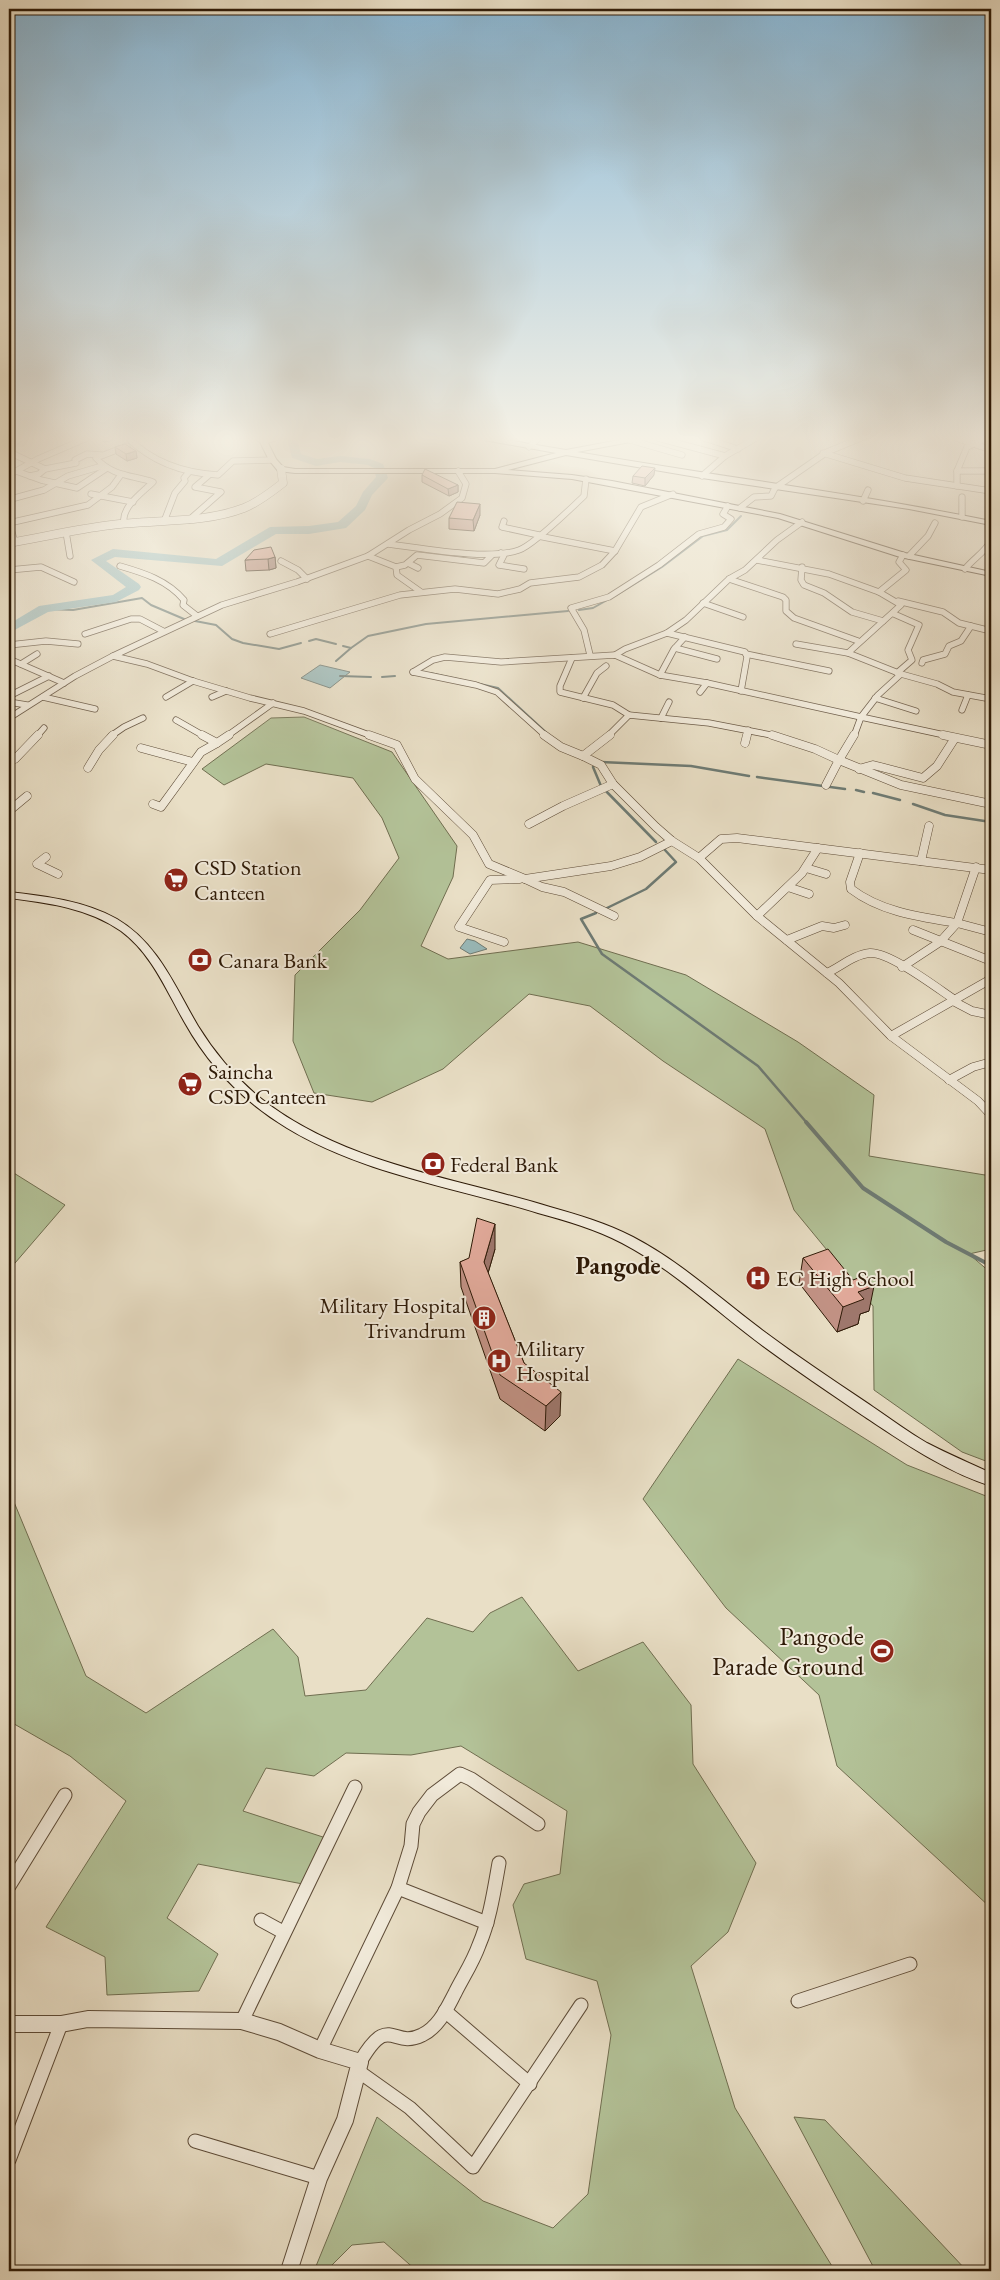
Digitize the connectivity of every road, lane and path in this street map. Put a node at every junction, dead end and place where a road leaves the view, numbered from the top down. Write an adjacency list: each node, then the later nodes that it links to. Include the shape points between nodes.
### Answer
1 (68, 544): 17 (street)
2 (388, 544): 18 (street)
3 (391, 544): 13 (street)
4 (529, 544): 14 (street)
5 (584, 544): 12 (street)
6 (619, 544): 12 (street)
7 (686, 544): 57 (street, via 609,597 571,608 578,616)
8 (772, 544): 19 (street)
9 (873, 544): 16 (main road)
10 (918, 544): 16 (street)
11 (989, 544): 28 (street)
12 (615, 551): 34 (street, via 602,565 579,577 530,584 510,592 489,594 455,589)
13 (457, 552): 15 (street); 22 (street)
14 (501, 553): 15 (street); 27 (street, via 504,555 499,565)
15 (492, 555): 22 (street, via 486,563)
16 (906, 555): 28 (main road); 35 (street, via 899,562 906,570)
17 (70, 556)
18 (368, 556): 24 (street); 31 (street)
19 (756, 560): 25 (street); 32 (street)
20 (280, 561): 31 (street)
21 (408, 563): 22 (street, via 417,555); 24 (street); 26 (street)
22 (457, 563)
23 (120, 566): 39 (street, via 174,588 184,600 184,605)
24 (396, 567): 34 (street, via 398,575)
25 (802, 567): 35 (street); 41 (street, via 804,585 824,593 852,612)
26 (418, 568)
27 (524, 569)
28 (965, 569): 30 (main road)
29 (9, 570): 33 (street, via 41,567)
30 (991, 574)
31 (307, 579): 39 (street)
32 (729, 579): 37 (street); 49 (street, via 783,598 786,611 794,618)
33 (74, 582)
34 (420, 592): 47 (street, via 375,602)
35 (880, 592): 36 (street)
36 (898, 601): 38 (street, via 901,605); 42 (street, via 943,612 959,623)
37 (703, 603): 40 (street); 45 (street)
38 (894, 614): 41 (street); 67 (street, via 919,625 908,650 912,660)
39 (197, 616): 43 (street)
40 (743, 617)
41 (882, 621): 49 (street)
42 (971, 626): 44 (street); 63 (street, via 961,641 949,646 944,654)
43 (164, 631): 46 (street, via 140,619); 59 (street)
44 (991, 631)
45 (668, 633): 48 (street); 58 (street)
46 (85, 634)
47 (270, 634)
48 (685, 637): 53 (street); 56 (street)
49 (858, 641): 54 (street)
50 (78, 644): 52 (street, via 46,641)
51 (796, 644): 54 (street)
52 (9, 645)
53 (675, 648): 62 (street); 68 (street)
54 (848, 653): 67 (street)
55 (37, 654): 64 (street)
56 (746, 654): 66 (street); 74 (street)
57 (590, 655): 58 (street); 60 (street)
58 (615, 655): 68 (street)
59 (113, 656): 70 (street, via 147,664); 71 (street)
60 (572, 658): 81 (street, via 559,690); 104 (street, via 501,662 445,657 413,672 497,692 546,737)
61 (9, 659): 64 (street)
62 (716, 659)
63 (922, 663)
64 (21, 664): 69 (street)
65 (606, 666): 81 (street, via 597,673)
66 (829, 671)
67 (899, 673): 76 (street); 82 (street)
68 (660, 675): 72 (street)
69 (49, 676): 71 (street); 77 (street)
70 (193, 681): 73 (street); 79 (street)
71 (64, 683): 78 (street)
72 (707, 683): 74 (street); 75 (street)
73 (226, 691): 80 (street); 86 (street)
74 (741, 691): 92 (street)
75 (700, 692)
76 (968, 695): 83 (street); 89 (street)
77 (9, 696)
78 (43, 697): 87 (street); 88 (street)
79 (166, 697)
80 (212, 698)
81 (583, 698): 91 (street, via 622,708)
82 (875, 698): 90 (street); 92 (street)
83 (991, 699)
84 (9, 702): 87 (street)
85 (669, 702): 95 (street)
86 (274, 703): 100 (street); 129 (street, via 397,745 415,779 473,834 489,864)
87 (27, 705): 93 (street)
88 (95, 710)
89 (962, 710)
90 (916, 711)
91 (629, 715): 95 (street); 104 (street)
92 (861, 717): 99 (street); 106 (street, via 852,741)
93 (9, 718)
94 (143, 718): 108 (street, via 112,734 100,745)
95 (661, 718): 98 (street)
96 (176, 720): 100 (street)
97 (44, 728): 105 (street)
98 (748, 730): 101 (street); 106 (street, via 785,738)
99 (955, 738): 102 (street); 109 (street, via 931,774 923,778 873,766)
100 (217, 743): 107 (street, via 201,752)
101 (745, 743)
102 (991, 744)
103 (141, 748): 107 (street)
104 (583, 756): 110 (street, via 601,765)
105 (15, 759)
106 (839, 760): 109 (street); 111 (street)
107 (193, 762): 113 (street, via 161,807)
108 (88, 768)
109 (859, 769): 114 (street, via 901,784)
110 (613, 784): 116 (street); 118 (street)
111 (826, 785)
112 (27, 796): 115 (street)
113 (153, 804)
114 (991, 804)
115 (9, 811)
116 (529, 824)
117 (929, 826): 123 (street)
118 (672, 841): 122 (street); 129 (street, via 640,857 611,866)
119 (818, 848): 120 (street); 122 (street, via 725,838); 124 (street)
120 (860, 853): 123 (street); 135 (street, via 850,882 851,889 861,898 908,913)
121 (46, 857): 127 (street, via 37,864)
122 (699, 858): 134 (street)
123 (922, 860): 125 (street)
124 (806, 868): 128 (street); 130 (street)
125 (976, 868): 126 (street); 135 (street)
126 (991, 870)
127 (58, 874)
128 (826, 874)
129 (525, 880): 133 (street, via 542,888 564,892); 140 (street, via 490,880 459,927)
130 (788, 887): 131 (street); 134 (street)
131 (809, 894)
132 (9, 895): 152 (main road, via 49,899 87,910 138,940 172,986 207,1049 258,1102 293,1126 346,1153 525,1202 602,1229 678,1271 808,1372 925,1449)
133 (614, 916)
134 (757, 916): 139 (street)
135 (958, 923): 138 (street); 141 (street)
136 (844, 925): 139 (street, via 834,928 822,926)
137 (912, 930): 141 (street)
138 (991, 932)
139 (787, 940): 144 (street)
140 (504, 942)
141 (940, 942): 142 (street); 143 (street)
142 (991, 961)
143 (902, 967): 144 (street, via 891,958 870,953); 146 (street)
144 (827, 973): 148 (street)
145 (991, 979): 146 (street)
146 (954, 1000): 147 (street, via 972,1011); 148 (street)
147 (991, 1015)
148 (891, 1036): 150 (street)
149 (991, 1062): 150 (street)
150 (949, 1080): 151 (street)
151 (991, 1115)
152 (991, 1480)
153 (355, 1787): 161 (street)
154 (65, 1795): 157 (street)
155 (538, 1824): 158 (street, via 460,1774 432,1795 419,1812 413,1824 411,1846)
156 (499, 1863): 160 (street)
157 (9, 1886)
158 (398, 1888): 160 (street); 169 (street)
159 (261, 1920): 161 (street)
160 (487, 1923): 165 (street, via 481,1942)
161 (283, 1932): 166 (street)
162 (910, 1964): 163 (street)
163 (798, 2001)
164 (581, 2005): 171 (street)
165 (446, 2011): 170 (street, via 423,2036 382,2035 369,2045); 171 (street)
166 (242, 2021): 168 (street, via 88,2019); 169 (street, via 280,2032)
167 (9, 2024): 168 (street)
168 (60, 2024): 173 (street)
169 (320, 2050): 170 (street)
170 (359, 2067): 171 (street, via 410,2108 473,2167); 174 (street, via 345,2120)
171 (530, 2084)
172 (195, 2141): 174 (street)
173 (9, 2160)
174 (319, 2178): 175 (street)
175 (289, 2271)

